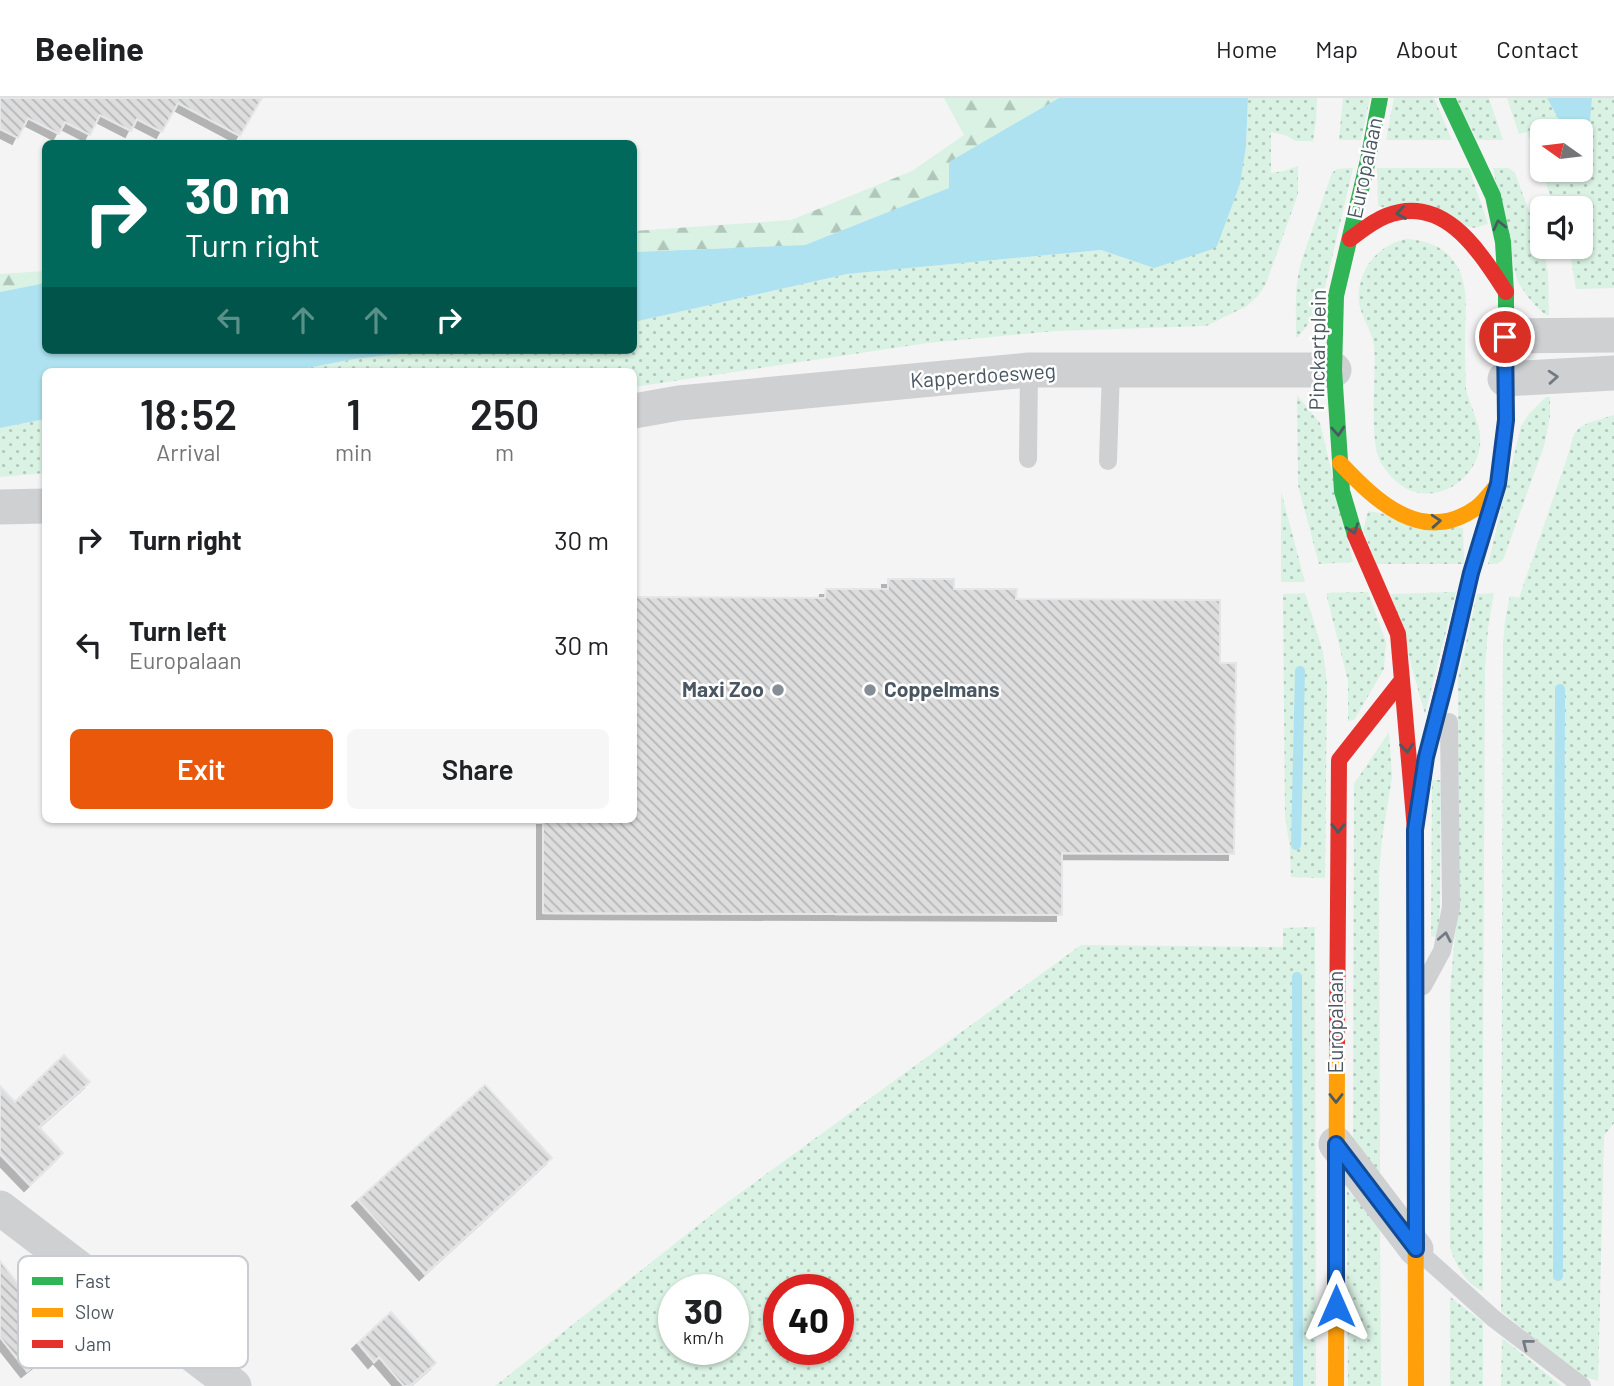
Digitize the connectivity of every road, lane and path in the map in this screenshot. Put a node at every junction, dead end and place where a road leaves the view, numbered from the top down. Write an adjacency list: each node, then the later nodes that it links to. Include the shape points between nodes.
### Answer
1 (1380, 98): 3 (main road, Europalaan)
2 (1447, 98): 4 (main road, one-way to 2, via 1503,242 1493,197)
3 (1350, 239): 4 (main road, one-way to 3, via 1462,232 1430,213 1387,216); 9 (main road, Pinckartplein, via 1336,296)
4 (1506, 292): 6 (main road)
5 (1614, 335): 6 (street)
6 (1505, 337): 11 (main road)
7 (1111, 369): 8 (street, Kapperdoesweg); 9 (street, Kapperdoesweg); 14 (lane)
8 (1029, 370): 12 (street, Kapperdoesweg); 13 (lane)
9 (1334, 370): 15 (main road, Pinckartplein, one-way to 15)
10 (1614, 373): 11 (street, one-way to 10)
11 (1505, 379): 16 (main road, via 1506,420)
12 (637, 410)
13 (1028, 459)
14 (1108, 461)
15 (1340, 463): 16 (main road, one-way to 16, via 1373,497 1417,521 1438,523 1457,518 1475,508); 20 (main road, one-way to 20, via 1352,526 1398,634)
16 (1498, 484): 19 (main road)
17 (42, 506): 18 (street)
18 (0, 507)
19 (1447, 676): 21 (main road, via 1426,757); 22 (lane, one-way to 19, via 1442,951 1451,907)
20 (1402, 680): 21 (main road, one-way to 21); 23 (main road, Europalaan, one-way to 23, via 1339,760)
21 (1415, 830): 22 (main road)
22 (1416, 998): 25 (main road)
23 (1336, 1144): 25 (street); 29 (main road, Europalaan)
24 (0, 1208): 26 (street)
25 (1416, 1249): 30 (main road); 31 (lane, one-way to 25, via 1493,1318)
26 (63, 1256)
27 (210, 1368): 28 (street)
28 (234, 1386)
29 (1336, 1386)
30 (1416, 1386)
31 (1581, 1386)

